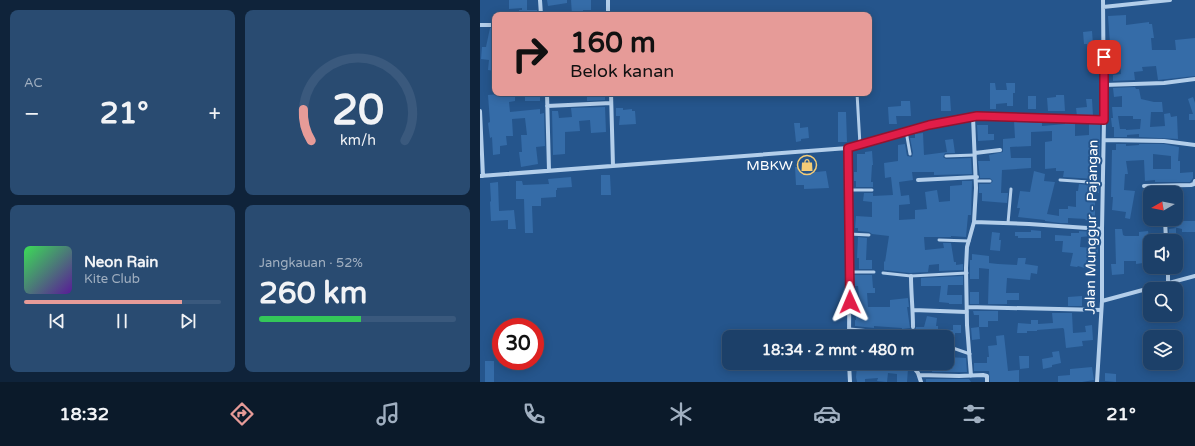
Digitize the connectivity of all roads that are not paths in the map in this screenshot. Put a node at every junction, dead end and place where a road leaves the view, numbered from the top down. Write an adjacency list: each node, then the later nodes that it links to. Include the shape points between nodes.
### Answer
1 (540, 0): 6 (street)
2 (608, 0): 7 (street)
3 (1103, 0): 5 (street, Jalan Munggur - Pajangan)
4 (1170, 0): 5 (street)
5 (1103, 8): 11 (street, Jalan Munggur - Pajangan)
6 (541, 12)
7 (608, 12)
8 (480, 25): 9 (street)
9 (492, 25)
10 (1195, 79): 11 (street)
11 (1104, 85): 19 (street, Jalan Munggur - Pajangan)
12 (547, 96): 16 (street)
13 (610, 96): 15 (street)
14 (857, 96): 23 (lane)
15 (611, 103): 16 (street); 30 (street)
16 (547, 106): 31 (street)
17 (480, 111): 21 (street)
18 (973, 117): 19 (street); 20 (street); 28 (street)
19 (1104, 120): 22 (street, Jalan Munggur - Pajangan)
20 (906, 131): 23 (street); 27 (lane)
21 (481, 140): 32 (street)
22 (1104, 140): 24 (street, via 1164,141); 38 (street, Jalan Munggur - Pajangan)
23 (860, 144): 25 (street)
24 (1195, 145)
25 (848, 148): 30 (street); 41 (street)
26 (1000, 150): 28 (street)
27 (910, 154)
28 (975, 154): 29 (lane); 33 (street)
29 (946, 156)
30 (613, 166): 31 (street)
31 (548, 170): 32 (street)
32 (481, 176)
33 (977, 179): 34 (street); 37 (lane); 43 (street)
34 (918, 180)
35 (1060, 180): 38 (lane)
36 (1195, 181): 39 (street, via 1191,184)
37 (990, 182)
38 (1103, 183): 45 (street, Jalan Munggur - Pajangan)
39 (1144, 186)
40 (1011, 189): 44 (lane)
41 (849, 190): 42 (lane); 46 (street)
42 (872, 190)
43 (974, 222): 44 (street); 49 (street)
44 (1008, 223): 45 (street)
45 (1102, 229): 58 (street, Jalan Munggur - Pajangan)
46 (849, 234): 47 (lane); 50 (street)
47 (869, 235)
48 (939, 240): 49 (lane)
49 (969, 241): 53 (street)
50 (850, 272): 51 (lane); 64 (street)
51 (874, 272)
52 (883, 273): 54 (lane)
53 (967, 273): 54 (lane); 59 (street)
54 (911, 276): 60 (street)
55 (1195, 276): 56 (street)
56 (1172, 282)
57 (1143, 290): 58 (street)
58 (1102, 301): 61 (street, Jalan Munggur - Pajangan)
59 (967, 307): 61 (street); 62 (street)
60 (913, 310): 62 (street); 63 (street)
61 (1100, 310): 75 (street, Jalan Munggur - Pajangan)
62 (967, 312): 67 (street)
63 (913, 327)
64 (850, 329): 65 (lane)
65 (860, 330)
66 (954, 348): 67 (lane)
67 (970, 354): 71 (street)
68 (849, 370): 72 (street)
69 (914, 370): 70 (street)
70 (919, 375): 71 (street); 73 (street)
71 (971, 376): 74 (street, via 987,376)
72 (850, 382)
73 (921, 382)
74 (987, 382)
75 (1097, 382)

